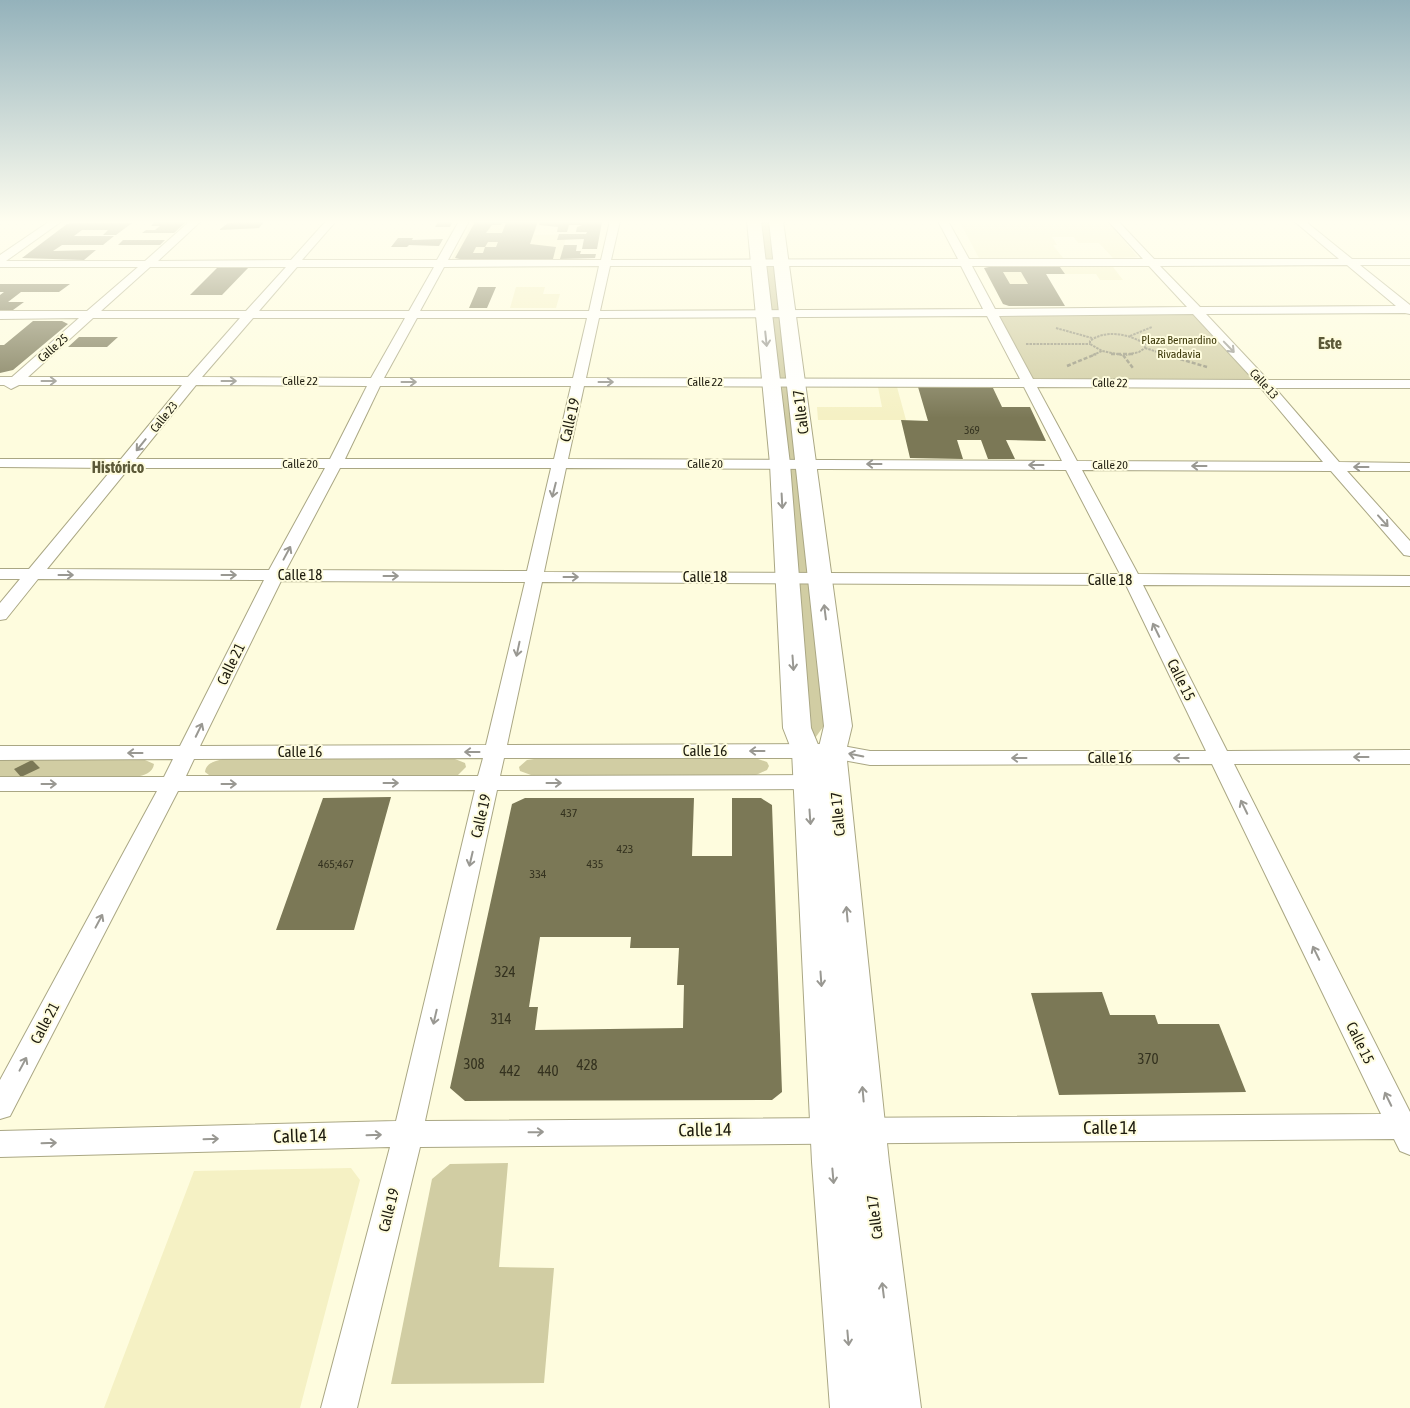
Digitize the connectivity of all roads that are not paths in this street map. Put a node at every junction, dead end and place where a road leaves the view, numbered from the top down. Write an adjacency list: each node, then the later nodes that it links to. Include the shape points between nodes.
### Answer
1 (123, 287): 15 (street, Calle 25)
2 (276, 287): 16 (street, Calle 23)
3 (429, 287): 17 (street, Calle 21)
4 (601, 287): 13 (street, Calle 19)
5 (761, 287): 18 (main road, Calle 17)
6 (784, 287): 14 (main road, Calle 17)
7 (977, 287): 12 (street, Calle 15)
8 (1172, 287): 10 (street, Calle 13)
9 (1380, 287): 11 (street)
10 (1194, 310): 11 (street); 12 (street); 28 (street, Calle 13, one-way to 28)
11 (1409, 310)
12 (990, 311): 14 (street); 27 (street, Calle 15)
13 (595, 313): 17 (street); 18 (street); 24 (street, Calle 19)
14 (788, 313): 18 (street); 26 (main road, Calle 17)
15 (91, 314): 16 (street); 19 (street); 22 (street, Calle 25)
16 (252, 314): 17 (street); 20 (street, Calle 23)
17 (414, 314): 23 (street, Calle 21)
18 (763, 314): 25 (main road, Calle 17, one-way to 25)
19 (0, 315)
20 (193, 380): 22 (street, Calle 22, one-way to 20); 23 (street, Calle 22, one-way to 23); 32 (street, Calle 23, one-way to 32)
21 (0, 381): 22 (street, Calle 22)
22 (16, 381): 30 (street, Calle 25)
23 (376, 382): 24 (street, Calle 22, one-way to 24); 33 (street, Calle 21)
24 (579, 382): 25 (street, Calle 22, one-way to 25); 34 (street, Calle 19)
25 (770, 382): 26 (street, Calle 22); 35 (main road, Calle 17)
26 (797, 382): 27 (street, Calle 22); 36 (main road, Calle 17)
27 (1029, 382): 28 (street, Calle 22); 37 (street, Calle 15)
28 (1265, 384): 29 (street, Calle 22); 38 (street, Calle 13)
29 (1410, 384)
30 (0, 394)
31 (0, 463): 32 (street, Calle 20)
32 (126, 463): 33 (street, Calle 20); 42 (street, Calle 23)
33 (335, 464): 34 (street, Calle 20); 43 (street, Calle 21, one-way to 33)
34 (560, 464): 35 (street, Calle 20); 44 (street, Calle 19, one-way to 44)
35 (780, 464): 36 (street, Calle 20); 45 (main road, Calle 17, one-way to 45)
36 (807, 464): 37 (street, Calle 20, one-way to 36); 46 (main road, Calle 17)
37 (1070, 465): 38 (street, Calle 20, one-way to 37); 47 (street, Calle 15)
38 (1335, 467): 39 (street, Calle 20, one-way to 38); 40 (street, Calle 13, one-way to 40)
39 (1410, 467)
40 (1410, 550)
41 (0, 574): 42 (street, Calle 18)
42 (32, 575): 43 (street, Calle 18, one-way to 43); 49 (street, Calle 23)
43 (275, 575): 44 (street, Calle 18, one-way to 44); 50 (street, Calle 21, one-way to 43)
44 (533, 577): 45 (street, Calle 18, one-way to 45); 51 (street, Calle 19, one-way to 51)
45 (787, 578): 46 (street, Calle 18); 55 (main road, Calle 17, one-way to 55, via 797,728)
46 (821, 578): 47 (street, Calle 18); 55 (main road, Calle 17, one-way to 46, via 838,726)
47 (1132, 580): 48 (street, Calle 18); 54 (street, Calle 15, one-way to 47)
48 (1410, 581)
49 (0, 615)
50 (188, 752): 51 (street, Calle 16, one-way to 50); 52 (street, Calle 16, one-way to 52); 58 (street, Calle 21)
51 (496, 752): 55 (street, Calle 16, one-way to 51); 56 (street, Calle 19)
52 (0, 753)
53 (1410, 757): 54 (street, Calle 16, one-way to 54)
54 (1219, 758): 55 (street, Calle 16, one-way to 55, via 870,758); 61 (street, Calle 15, one-way to 54)
55 (820, 766): 56 (street, Calle 16, one-way to 55); 60 (main road, Calle 17)
56 (489, 783): 58 (street, Calle 16, one-way to 56); 62 (street, Calle 19, one-way to 62)
57 (0, 784): 58 (street, Calle 16, one-way to 58)
58 (172, 784): 59 (street, Calle 21, one-way to 58)
59 (0, 1107)
60 (848, 1129): 61 (street, Calle 14); 62 (street, Calle 14, one-way to 60); 65 (main road, Calle 17, one-way to 65); 66 (main road, Calle 17, one-way to 60)
61 (1407, 1131)
62 (408, 1134): 63 (street, Calle 14, one-way to 62); 64 (street, Calle 19)
63 (0, 1144)
64 (339, 1408)
65 (854, 1408)
66 (897, 1408)

